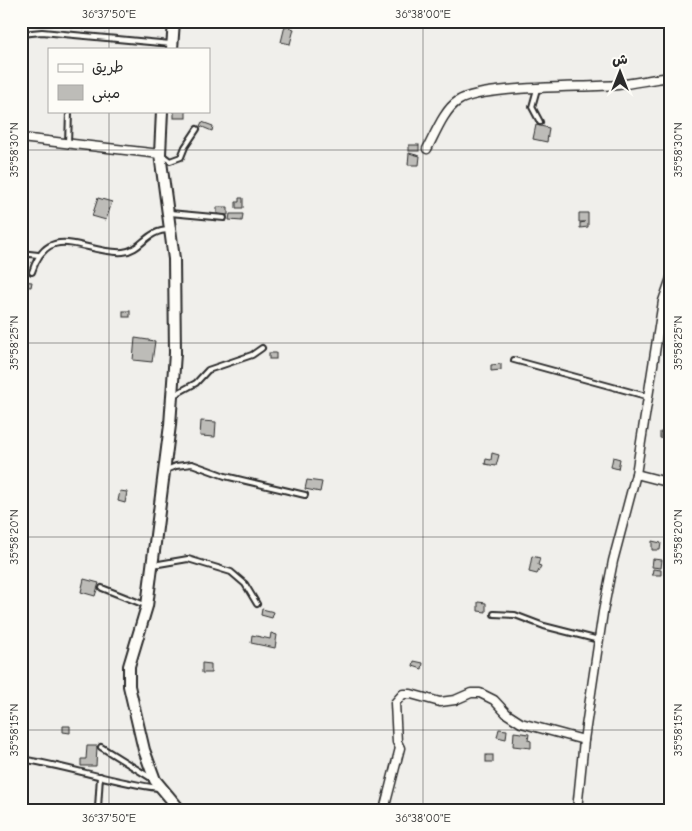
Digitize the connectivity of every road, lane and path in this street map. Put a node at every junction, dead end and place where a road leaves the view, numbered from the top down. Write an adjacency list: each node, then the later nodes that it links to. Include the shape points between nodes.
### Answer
1 (174, 21): 3 (street)
2 (21, 34): 3 (lane, via 42,32)
3 (172, 46)
4 (671, 77): 5 (street, via 619,85)
5 (537, 89): 8 (lane, via 532,107); 12 (street, via 503,91 466,97 456,102)
6 (162, 112): 13 (street)
7 (69, 113): 11 (lane)
8 (540, 122)
9 (197, 129): 13 (lane, via 176,161)
10 (21, 138): 11 (street)
11 (68, 144): 13 (street)
12 (427, 149)
13 (160, 154): 14 (street)
14 (168, 213): 15 (lane); 16 (street)
15 (224, 218)
16 (170, 230): 18 (lane, via 155,231 122,252 66,242 50,246); 23 (street, via 175,353)
17 (21, 253): 18 (lane)
18 (38, 255): 19 (lane)
19 (32, 272)
20 (671, 278): 24 (street, via 663,301)
21 (262, 348): 23 (lane, via 252,355 212,368 196,383)
22 (514, 360): 24 (lane)
23 (172, 396): 25 (street)
24 (646, 396): 26 (street)
25 (164, 470): 28 (lane, via 192,464 225,476); 29 (street)
26 (636, 474): 27 (street); 34 (street, via 613,561)
27 (671, 483)
28 (304, 495)
29 (151, 566): 31 (lane, via 188,559 231,572 245,584); 32 (street)
30 (102, 588): 32 (lane)
31 (258, 604)
32 (147, 606): 39 (street, via 131,655 129,686 144,750)
33 (494, 614): 34 (lane, via 515,615)
34 (599, 640): 35 (street)
35 (584, 740): 43 (street, via 521,723 506,714 494,700 480,693 440,702 403,694 395,703 400,748); 44 (street)
36 (101, 747): 39 (lane)
37 (21, 759): 38 (lane)
38 (100, 776): 40 (lane); 41 (lane)
39 (155, 780): 40 (street)
40 (163, 789): 42 (street)
41 (98, 808)
42 (180, 810)
43 (384, 810)
44 (577, 810)

